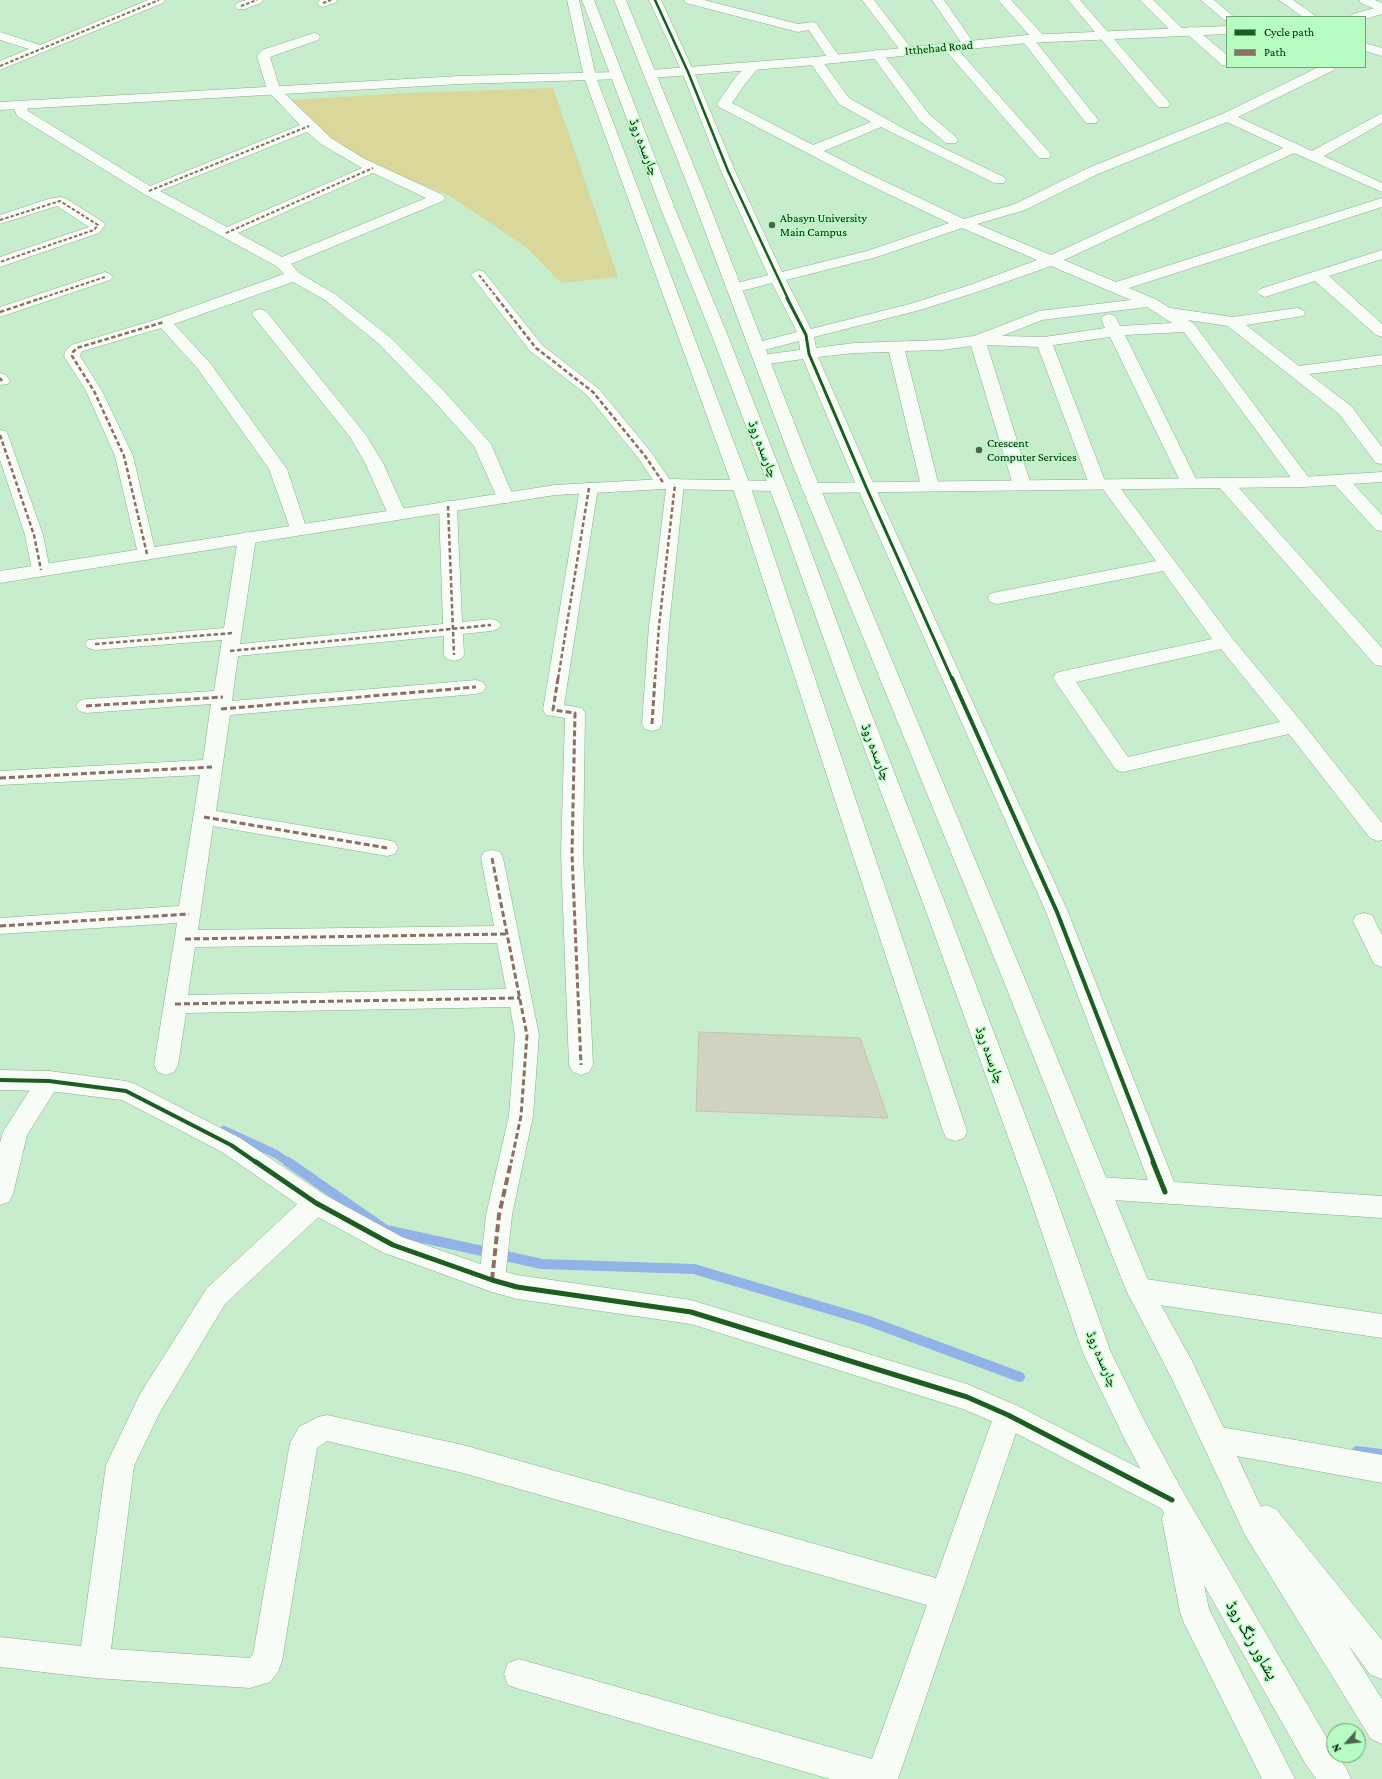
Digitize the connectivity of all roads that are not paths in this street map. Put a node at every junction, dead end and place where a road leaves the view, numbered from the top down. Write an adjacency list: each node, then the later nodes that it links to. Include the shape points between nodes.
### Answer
1 (159, 0): 33 (main road)
2 (257, 0): 17 (main road)
3 (573, 0): 46 (main road)
4 (588, 0): 45 (main road, چارسدہ روڈ)
5 (620, 0): 44 (main road, چارسدہ روڈ)
6 (655, 0): 43 (main road)
7 (690, 0): 19 (main road)
8 (868, 0): 34 (main road)
9 (938, 0): 30 (main road)
10 (1004, 0): 29 (main road)
11 (1074, 0): 25 (main road)
12 (1146, 0): 24 (main road)
13 (1207, 0): 20 (main road)
14 (1285, 0): 21 (main road)
15 (1365, 0): 18 (main road)
16 (750, 4): 19 (main road)
17 (241, 6)
18 (1382, 10): 22 (main road)
19 (738, 13): 37 (main road, via 798,28 812,26)
20 (1227, 16)
21 (1309, 16)
22 (1361, 16)
23 (1226, 30): 24 (main road, Itthehad Road)
24 (1185, 31): 25 (main road, Itthehad Road); 39 (main road)
25 (1105, 35): 29 (main road, Itthehad Road); 48 (main road)
26 (0, 36): 33 (main road)
27 (314, 37): 47 (main road, via 263,56)
28 (1027, 39): 29 (main road, Itthehad Road); 30 (main road, Itthehad Road); 53 (main road)
29 (1040, 39)
30 (969, 45): 31 (main road, Itthehad Road)
31 (949, 47): 34 (main road, Itthehad Road); 59 (main road)
32 (1366, 48): 35 (main road)
33 (40, 49): 40 (main road)
34 (907, 51): 36 (main road, Itthehad Road)
35 (1382, 52)
36 (877, 54): 37 (main road, Itthehad Road); 56 (main road, via 924,117)
37 (834, 59): 38 (main road, Itthehad Road)
38 (815, 61): 41 (main road, Itthehad Road); 54 (main road, via 844,101)
39 (1226, 61)
40 (0, 66)
41 (754, 66): 43 (main road, Itthehad Road); 58 (main road, via 724,104)
42 (1327, 68): 51 (main road)
43 (688, 72): 44 (main road, Itthehad Road); 78 (main road, via 728,171)
44 (651, 74): 62 (main road, چارسدہ روڈ)
45 (617, 76): 46 (main road); 62 (main road, چارسدہ روڈ)
46 (590, 77): 47 (main road, via 460,80); 111 (main road)
47 (274, 90): 49 (main road); 55 (main road)
48 (1164, 104)
49 (20, 105): 50 (main road); 65 (main road, via 22,113)
50 (0, 106)
51 (1227, 117): 57 (main road); 68 (main road, via 1093,171 1020,207)
52 (1382, 117): 60 (main road)
53 (1091, 120)
54 (882, 122): 58 (main road); 63 (main road)
55 (308, 126): 61 (main road, via 326,141); 65 (main road)
56 (951, 140)
57 (1294, 148): 60 (main road); 71 (main road)
58 (813, 150): 68 (main road, via 891,190)
59 (1044, 154)
60 (1312, 157): 64 (main road)
61 (373, 168): 69 (main road); 73 (main road, via 438,198)
62 (673, 176): 80 (main road, چارسدہ روڈ); 112 (main road, چارسدہ روڈ, via 723,343)
63 (999, 180)
64 (1382, 188)
65 (149, 191): 69 (main road)
66 (1382, 202): 79 (main road)
67 (0, 220): 72 (main road, via 56,201 63,202 98,225 94,230)
68 (964, 223): 71 (main road); 78 (main road, via 872,254)
69 (226, 233): 73 (main road)
70 (1382, 254): 75 (main road)
71 (1052, 260): 79 (main road); 93 (main road, via 915,307)
72 (0, 262)
73 (281, 263): 76 (main road)
74 (479, 275): 108 (main road, via 536,348 594,392)
75 (1318, 275): 81 (main road); 92 (main road)
76 (294, 276): 88 (main road); 117 (main road, via 330,297 385,341 438,395 482,444)
77 (105, 277): 84 (main road)
78 (777, 277): 80 (main road); 93 (main road)
79 (1116, 287): 82 (main road)
80 (734, 288): 97 (main road, چارسدہ روڈ)
81 (1265, 292)
82 (1150, 302): 83 (main road); 85 (main road)
83 (1104, 308): 91 (main road); 94 (main road, via 1039,316)
84 (0, 312)
85 (1165, 312): 89 (main road); 90 (main road)
86 (1297, 313): 89 (main road)
87 (260, 314): 119 (main road, via 358,435)
88 (164, 322): 121 (main road, via 204,366 278,469); 123 (main road, via 77,348 72,356 94,391 124,456)
89 (1233, 322): 100 (main road)
90 (1188, 327): 91 (main road); 105 (main road)
91 (1115, 332): 95 (main road); 106 (main road)
92 (1382, 332)
93 (806, 335): 97 (main road); 98 (main road)
94 (977, 340): 95 (main road); 96 (main road, via 942,345); 110 (main road)
95 (1044, 342): 109 (main road)
96 (896, 346): 98 (main road); 113 (main road)
97 (759, 354): 98 (main road); 116 (main road, چارسدہ روڈ)
98 (809, 354): 114 (main road)
99 (1382, 360): 100 (main road)
100 (1295, 371): 102 (main road, via 1345,410)
101 (0, 436): 125 (main road, via 34,535)
102 (1382, 459)
103 (1382, 477): 104 (main road)
104 (1340, 480): 105 (main road); 120 (main road)
105 (1303, 482): 107 (main road)
106 (1189, 483): 107 (main road); 109 (main road)
107 (1225, 483): 134 (main road)
108 (669, 484): 111 (main road); 115 (main road); 138 (main road)
109 (1103, 484): 110 (main road); 124 (main road)
110 (1022, 485): 113 (main road)
111 (741, 486): 112 (main road); 158 (main road)
112 (777, 486): 171 (main road, چارسدہ روڈ, via 1034,1175 1097,1353)
113 (930, 486): 114 (main road)
114 (866, 487): 116 (main road); 160 (main road, via 1057,912)
115 (589, 488): 117 (main road, via 555,490); 155 (main road, via 553,710 575,713 572,854)
116 (810, 488): 159 (main road, چارسدہ روڈ)
117 (505, 498): 118 (main road)
118 (448, 506): 119 (main road); 129 (main road)
119 (397, 514): 121 (main road)
120 (1382, 526)
121 (298, 530): 122 (main road)
122 (247, 538): 123 (main road); 130 (main road)
123 (147, 554): 125 (main road)
124 (1167, 565): 127 (main road); 131 (main road)
125 (41, 570): 126 (main road)
126 (0, 577)
127 (997, 598)
128 (491, 625): 129 (main road)
129 (453, 628): 130 (main road); 133 (main road)
130 (231, 642): 132 (main road); 136 (main road)
131 (1225, 642): 139 (main road); 139 (main road, via 1063,678 1123,765)
132 (95, 644)
133 (454, 655)
134 (1382, 660)
135 (476, 687): 136 (main road)
136 (222, 703): 137 (main road); 140 (main road)
137 (86, 706)
138 (652, 724)
139 (1294, 726): 143 (main road, via 1378,833)
140 (212, 767): 141 (main road); 142 (main road)
141 (0, 778)
142 (204, 817): 144 (main road); 146 (main road)
143 (1382, 832)
144 (387, 848)
145 (492, 858): 149 (main road)
146 (189, 914): 148 (main road); 150 (main road)
147 (1364, 921): 151 (main road)
148 (0, 926)
149 (507, 934): 150 (main road); 152 (main road)
150 (185, 939): 153 (main road)
151 (1382, 958)
152 (520, 998): 153 (main road); 164 (main road, via 527,1035 522,1116 499,1215)
153 (175, 1004): 154 (main road)
154 (166, 1065)
155 (581, 1065)
156 (0, 1080): 157 (main road)
157 (50, 1081): 161 (main road, via 16,1132); 162 (main road, via 126,1091 231,1145)
158 (955, 1131)
159 (1098, 1188): 160 (main road); 165 (main road, چارسدہ روڈ)
160 (1165, 1192): 163 (main road)
161 (0, 1194)
162 (316, 1203): 164 (main road, via 393,1244); 174 (main road, via 216,1296 150,1403 123,1458)
163 (1382, 1207)
164 (492, 1276): 167 (main road, via 517,1287 692,1312 967,1398)
165 (1139, 1290): 166 (main road); 168 (main road, چارسدہ روڈ)
166 (1382, 1326)
167 (1008, 1415): 171 (main road); 172 (main road)
168 (1215, 1439): 169 (main road); 170 (main road, چارسدہ روڈ)
169 (1382, 1469)
170 (1235, 1481): 175 (main road); 177 (main road, via 1255,1524)
171 (1172, 1500): 179 (main road, via 1195,1612); 180 (main road, پشاور رنگ روڈ, via 1316,1752)
172 (945, 1595): 174 (main road, via 463,1459 327,1428 318,1430 304,1443 267,1661 259,1671 250,1673); 178 (main road)
173 (0, 1652): 174 (main road)
174 (94, 1663)
175 (1382, 1664)
176 (519, 1674): 178 (main road)
177 (1382, 1728)
178 (882, 1778)
179 (1279, 1779)
180 (1335, 1779)

